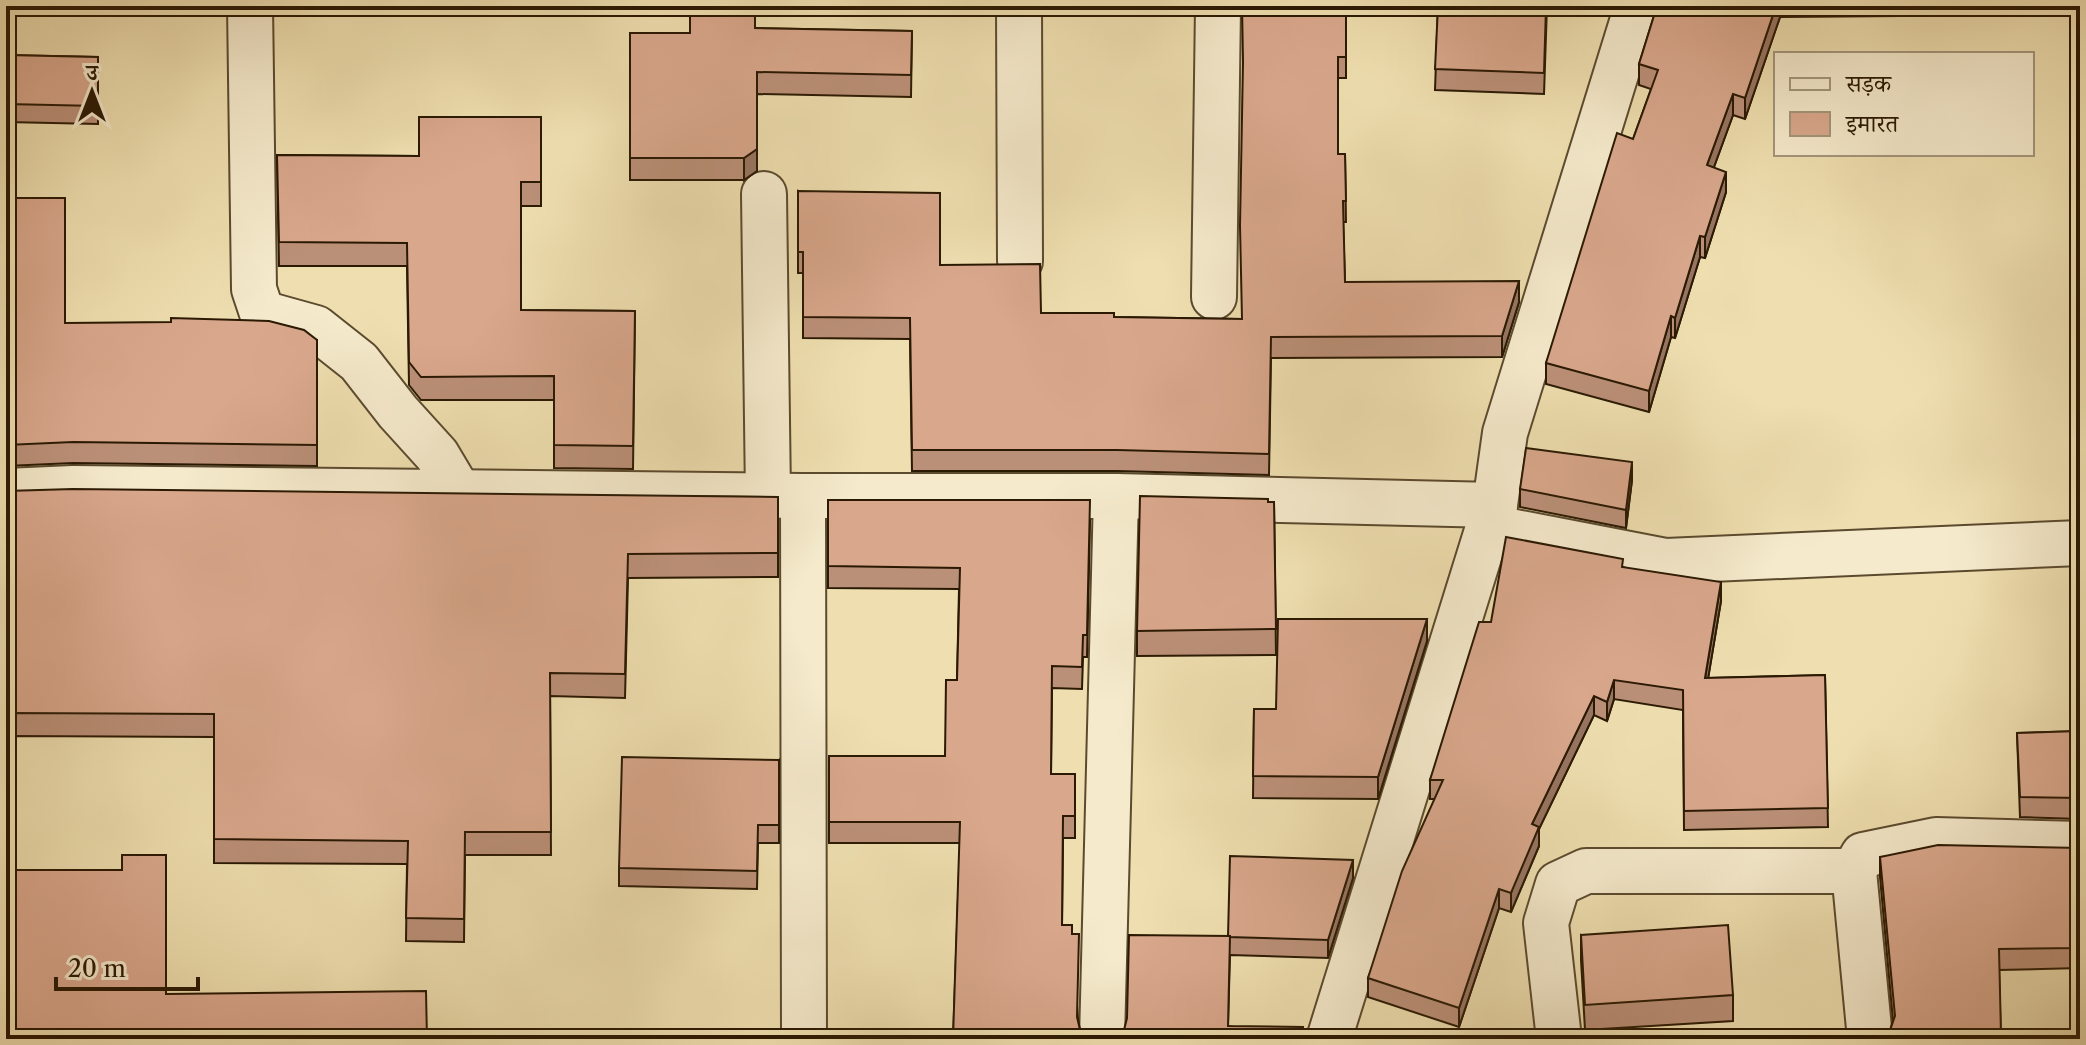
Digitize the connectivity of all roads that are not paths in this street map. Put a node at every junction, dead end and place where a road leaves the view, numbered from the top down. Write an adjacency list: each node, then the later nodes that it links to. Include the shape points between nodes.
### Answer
1 (250, 6): 9 (street, via 254,289 262,313 316,328 359,362 437,455)
2 (1019, 6): 6 (street)
3 (1218, 6): 7 (street)
4 (1637, 6): 12 (street, via 1505,433)
5 (764, 194): 10 (street)
6 (1020, 261)
7 (1214, 297)
8 (6, 491): 9 (street)
9 (459, 492): 10 (street)
10 (786, 496): 11 (street); 16 (street)
11 (1116, 496): 12 (street); 17 (street)
12 (1492, 516): 13 (street, via 1666,561); 18 (street)
13 (2080, 543)
14 (2080, 844): 15 (street, via 1936,840 1863,855)
15 (1854, 871): 19 (street, via 1586,871 1558,884 1546,923); 20 (street)
16 (804, 1039)
17 (1102, 1039)
18 (1329, 1039)
19 (1559, 1039)
20 (1870, 1039)

